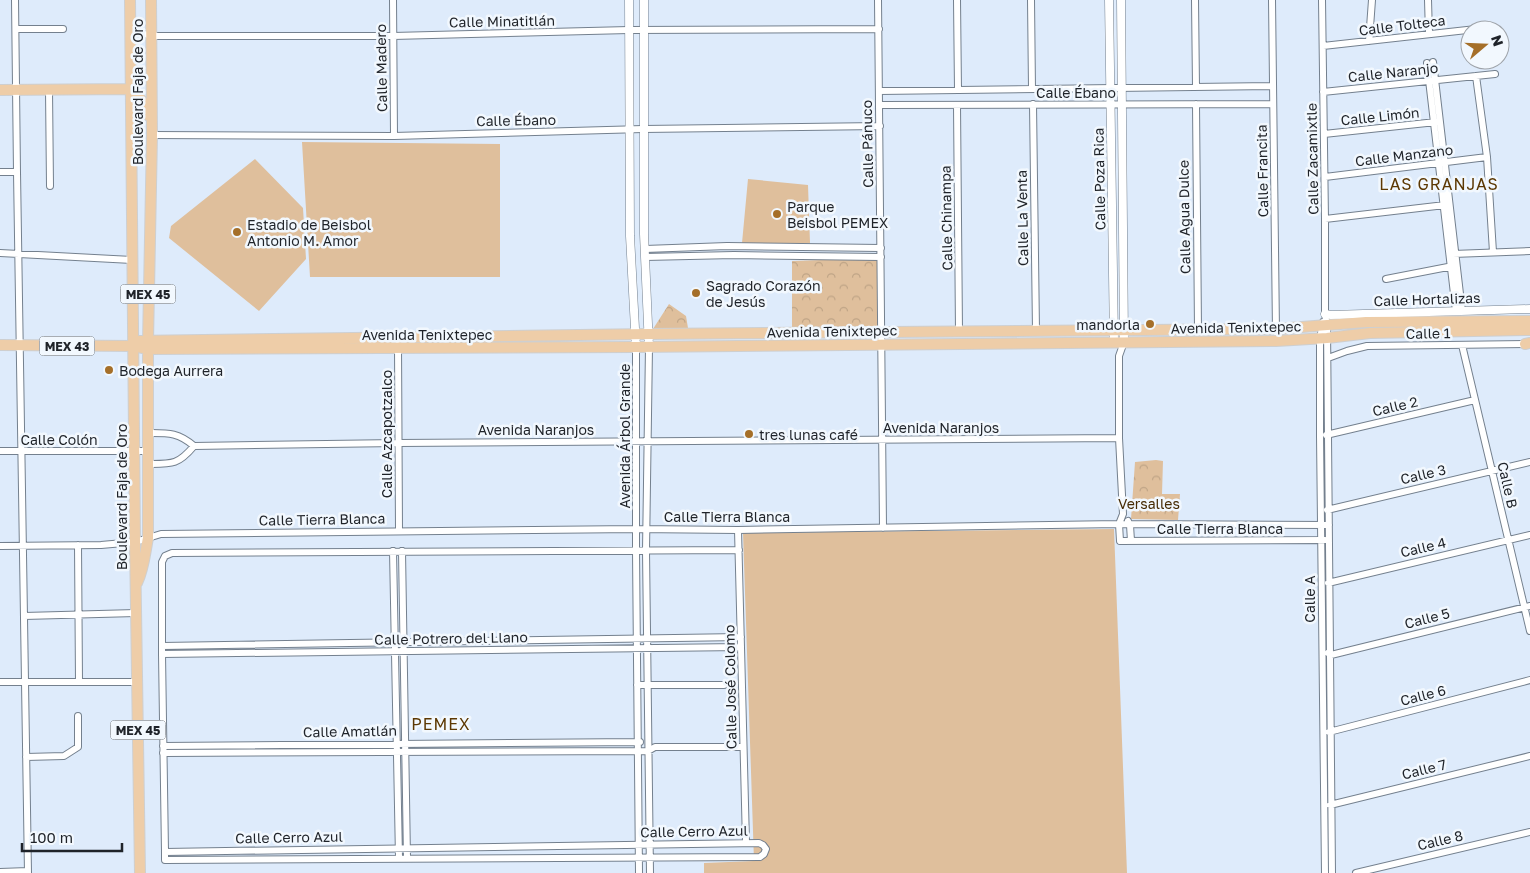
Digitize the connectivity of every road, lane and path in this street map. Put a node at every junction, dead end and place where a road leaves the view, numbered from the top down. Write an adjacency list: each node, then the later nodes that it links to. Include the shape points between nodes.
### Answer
1 (16, 0): 18 (street)
2 (130, 0): 17 (main road, Boulevard Faja de Oro / MEX 45)
3 (151, 0): 25 (main road, Boulevard Faja de Oro / MEX 45)
4 (393, 0): 26 (street, Calle Madero)
5 (629, 0): 21 (street, Avenida Árbol Grande)
6 (644, 0): 22 (street, Avenida Árbol Grande)
7 (878, 0): 20 (street, Calle Pánuco)
8 (957, 0): 42 (street)
9 (1031, 0): 38 (street)
10 (1108, 0): 35 (street, Calle Poza Rica)
11 (1121, 0): 36 (street, Calle Poza Rica)
12 (1195, 0): 34 (street)
13 (1272, 0): 33 (street, Calle Francita)
14 (1322, 0): 28 (street, Calle Zacamixtle)
15 (1372, 0): 27 (street)
16 (1428, 0): 24 (street)
17 (131, 24): 25 (street, via 138,32); 37 (main road, Boulevard Faja de Oro / MEX 45)
18 (16, 29): 19 (street); 40 (street)
19 (63, 29)
20 (879, 29): 22 (street, Calle Minatitlán); 43 (street, Calle Pánuco)
21 (629, 30): 22 (street, Calle Minatitlán); 26 (street, Calle Minatitlán); 55 (street, Avenida Árbol Grande)
22 (643, 30): 54 (street, Avenida Árbol Grande)
23 (1460, 31): 24 (street, Calle Tolteca)
24 (1429, 34): 27 (street, Calle Tolteca)
25 (151, 36): 26 (street, Calle Minatitlán); 57 (main road, Boulevard Faja de Oro / MEX 45)
26 (393, 36): 58 (street, Calle Madero)
27 (1369, 42): 28 (street, Calle Tolteca)
28 (1322, 46): 44 (street, Calle Zacamixtle)
29 (1430, 62): 32 (street)
30 (1495, 74): 31 (street, Calle Naranjo)
31 (1476, 76): 32 (street, Calle Naranjo); 59 (street)
32 (1432, 81): 44 (street, Calle Naranjo); 52 (street)
33 (1273, 86): 34 (street, Calle Ébano); 49 (street, Calle Francita)
34 (1196, 87): 36 (street, Calle Ébano)
35 (1110, 88): 36 (street, Calle Ébano); 38 (street, Calle Ébano); 46 (street, Calle Poza Rica)
36 (1122, 88): 47 (street, Calle Poza Rica)
37 (131, 89): 41 (main road); 57 (main road, via 148,109); 75 (main road, Boulevard Faja de Oro / MEX 45)
38 (1032, 89): 42 (street, Calle Ébano)
39 (0, 90): 40 (main road)
40 (16, 90): 41 (main road); 62 (street)
41 (49, 90): 64 (street)
42 (958, 90): 43 (street, Calle Ébano)
43 (879, 91): 50 (street, Calle Pánuco)
44 (1323, 92): 56 (street, Calle Zacamixtle)
45 (1033, 104): 46 (street, Calle Ébano); 51 (street, Calle Ébano); 88 (street, Calle La Venta)
46 (1110, 104): 47 (street, Calle Ébano); 84 (street, Calle Poza Rica)
47 (1122, 104): 48 (street, Calle Ébano); 85 (street, Calle Poza Rica)
48 (1196, 104): 49 (street, Calle Ébano); 82 (street, Calle Agua Dulce)
49 (1273, 104): 83 (street, Calle Francita)
50 (879, 105): 51 (street, Calle Ébano); 53 (street, Calle Pánuco)
51 (957, 105): 87 (street, Calle Chinampa)
52 (1436, 122): 56 (street, Calle Limón); 60 (street)
53 (880, 126): 54 (street, Calle Ébano); 67 (street, Calle Pánuco)
54 (643, 129): 55 (street, Calle Ébano); 69 (street, Avenida Árbol Grande)
55 (630, 130): 58 (street, Calle Ébano); 90 (street, Avenida Árbol Grande, via 630,236)
56 (1324, 134): 63 (street, Calle Zacamixtle)
57 (152, 135): 58 (street, Calle Ébano); 100 (main road, Boulevard Faja de Oro / MEX 45)
58 (394, 136)
59 (1487, 157): 60 (street, Calle Manzano); 70 (street)
60 (1441, 163): 63 (street, Calle Manzano); 65 (street)
61 (0, 172): 62 (street)
62 (16, 172): 72 (street)
63 (1325, 177): 66 (street, Calle Zacamixtle)
64 (50, 186)
65 (1446, 205): 66 (street); 73 (street)
66 (1325, 219): 80 (street, Calle Zacamixtle)
67 (881, 248): 69 (street, via 727,246); 74 (street, Calle Pánuco)
68 (1530, 251): 70 (street)
69 (645, 252): 74 (street); 91 (street, Avenida Árbol Grande)
70 (1493, 252): 73 (street)
71 (0, 254): 72 (street)
72 (18, 254): 75 (street); 103 (street)
73 (1452, 254): 76 (street)
74 (881, 257): 89 (street, Calle Pánuco)
75 (132, 260): 97 (main road, Boulevard Faja de Oro / MEX 45)
76 (1454, 266): 77 (street); 79 (street)
77 (1386, 279)
78 (1530, 309): 79 (street, Calle Hortalizas)
79 (1459, 311): 80 (street, Calle Hortalizas, via 1331,315)
80 (1325, 321): 81 (main road, Avenida Tenixtepec); 83 (main road, Avenida Tenixtepec); 93 (street, Calle A)
81 (1530, 321)
82 (1198, 329): 83 (main road, Avenida Tenixtepec); 85 (main road, Avenida Tenixtepec)
83 (1276, 329): 94 (street, Calle Francita)
84 (1114, 330): 85 (main road, Avenida Tenixtepec); 88 (main road, Avenida Tenixtepec); 95 (street, Calle Poza Rica)
85 (1124, 330): 95 (street, Calle Poza Rica)
86 (1530, 330): 93 (main road, Avenida Tenixtepec, via 1370,333)
87 (959, 331): 88 (main road, Avenida Tenixtepec); 89 (main road, Avenida Tenixtepec)
88 (1036, 331)
89 (881, 332): 91 (main road, Avenida Tenixtepec); 98 (street, Calle Pánuco)
90 (636, 334): 91 (main road, Avenida Tenixtepec); 92 (main road, Avenida Tenixtepec); 105 (street, Avenida Árbol Grande)
91 (649, 334): 106 (street, Avenida Árbol Grande)
92 (520, 336): 96 (main road, Avenida Tenixtepec); 104 (main road)
93 (1324, 339): 94 (main road, Avenida Tenixtepec); 107 (street, Calle A); 111 (street, Calle A)
94 (1276, 341): 95 (main road, Avenida Tenixtepec)
95 (1119, 342): 98 (main road, Avenida Tenixtepec); 112 (street, Calle Poza Rica)
96 (398, 343): 100 (main road, Avenida Tenixtepec); 104 (main road, Avenida Tenixtepec); 116 (street, Calle Azcapotzalco)
97 (133, 344): 100 (main road, Avenida Tenixtepec / MEX 43); 103 (main road, MEX 43); 120 (main road, Boulevard Faja de Oro / MEX 45)
98 (882, 344): 106 (main road, Avenida Tenixtepec); 113 (street, Calle Pánuco)
99 (1528, 344): 101 (street, Calle 1)
100 (148, 345): 109 (main road, Boulevard Faja de Oro / MEX 45)
101 (1462, 345): 107 (street, Calle 1, via 1367,346); 108 (street, Calle B)
102 (0, 346): 103 (main road, MEX 43)
103 (20, 346): 119 (street)
104 (520, 347): 105 (main road, Avenida Tenixtepec)
105 (636, 347): 106 (main road, Avenida Tenixtepec); 114 (street, Avenida Árbol Grande)
106 (648, 347): 115 (street, Avenida Árbol Grande)
107 (1328, 358): 110 (street, Calle A)
108 (1475, 400): 110 (street, Calle 2); 124 (street, Calle B)
109 (148, 433): 117 (street, via 178,435); 121 (main road, Boulevard Faja de Oro / MEX 45)
110 (1328, 434): 111 (street, Calle 2); 125 (street, Calle A)
111 (1320, 436): 126 (street, Calle A)
112 (1119, 438): 113 (street, Avenida Naranjos); 127 (street, Calle Poza Rica)
113 (882, 440): 115 (street, Avenida Naranjos); 132 (street, Calle Pánuco)
114 (636, 441): 115 (street, Avenida Naranjos); 116 (street, Avenida Naranjos); 133 (street, Avenida Árbol Grande)
115 (647, 441): 134 (street, Avenida Árbol Grande)
116 (398, 443): 117 (street, Avenida Naranjos); 136 (street, Calle Azcapotzalco)
117 (194, 446): 123 (street, via 176,462)
118 (0, 451): 119 (street, Calle Colón)
119 (21, 451): 120 (street, Calle Colón); 146 (street)
120 (135, 451): 121 (street, Calle Colón); 143 (main road, Boulevard Faja de Oro / MEX 45)
121 (148, 451): 123 (main road, Boulevard Faja de Oro / MEX 45)
122 (1530, 462): 124 (street, Calle 3)
123 (148, 464): 138 (main road, Boulevard Faja de Oro / MEX 45)
124 (1492, 471): 125 (street, Calle 3); 141 (street, Calle B)
125 (1329, 509): 126 (street, Calle 3); 131 (street, Calle A)
126 (1321, 511): 130 (street, Calle A)
127 (1124, 514): 128 (street); 129 (street, Calle Poza Rica)
128 (1119, 524): 129 (street, Calle Tierra Blanca); 132 (street, Calle Tierra Blanca); 142 (street, Calle Tierra Blanca, via 1120,541)
129 (1130, 524): 130 (street, Calle Tierra Blanca); 142 (street)
130 (1321, 524): 131 (street, Calle Tierra Blanca); 139 (street, Calle A)
131 (1329, 525): 140 (street, Calle A)
132 (883, 528): 135 (street, Calle Tierra Blanca)
133 (636, 529): 134 (street, Calle Tierra Blanca); 136 (street, Calle Tierra Blanca); 150 (street, Avenida Árbol Grande)
134 (646, 529): 135 (street, Calle Tierra Blanca); 151 (street, Avenida Árbol Grande)
135 (738, 530): 147 (street, Calle José Colomo)
136 (399, 531): 138 (street, Calle Tierra Blanca, via 161,534)
137 (1530, 535): 141 (street, Calle 4)
138 (148, 538): 143 (street, Calle Tierra Blanca); 154 (main road, Boulevard Faja de Oro / MEX 45, via 141,576)
139 (1321, 540): 140 (street, Calle Tierra Blanca); 142 (street, Calle Tierra Blanca); 153 (street, Calle A)
140 (1330, 540): 152 (street, Calle A)
141 (1508, 540): 152 (street, Calle 4); 155 (street, Calle B)
142 (1130, 541)
143 (135, 542): 144 (street, Calle Tierra Blanca); 154 (main road, Boulevard Faja de Oro / MEX 45)
144 (78, 545): 146 (street, Calle Tierra Blanca); 157 (street)
145 (0, 546): 146 (street, Calle Tierra Blanca)
146 (23, 546): 158 (street)
147 (739, 550): 151 (street); 160 (street, Calle José Colomo)
148 (393, 551): 149 (street); 165 (street); 166 (street, via 172,553 162,562)
149 (402, 551): 150 (street); 164 (street)
150 (636, 551): 151 (street); 162 (street, Avenida Árbol Grande)
151 (646, 551): 163 (street, Avenida Árbol Grande)
152 (1330, 582): 153 (street, Calle 4); 175 (street, Calle A)
153 (1322, 584): 171 (street, Calle A)
154 (135, 586): 156 (main road, MEX 45)
155 (1527, 607): 159 (street, Calle B); 175 (street, Calle 5)
156 (136, 613): 157 (street); 180 (main road, MEX 45)
157 (79, 614): 158 (street); 179 (street)
158 (24, 616): 178 (street)
159 (1530, 631)
160 (741, 637): 161 (street, Calle Potrero del Llano); 168 (street, Calle José Colomo)
161 (692, 638): 163 (street, Calle Potrero del Llano); 167 (street)
162 (637, 639): 163 (street, Calle Potrero del Llano); 164 (street, Calle Potrero del Llano); 169 (street, Avenida Árbol Grande)
163 (647, 639): 170 (street, Avenida Árbol Grande)
164 (404, 642): 165 (street, Calle Potrero del Llano); 173 (street)
165 (395, 643): 166 (street, Calle Potrero del Llano); 172 (street)
166 (162, 646): 174 (street)
167 (692, 647): 168 (street, Calle Potrero del Llano); 170 (street, Calle Potrero del Llano)
168 (741, 647): 192 (street, Calle José Colomo)
169 (637, 648): 170 (street, Calle Potrero del Llano); 173 (street, Calle Potrero del Llano); 181 (street, Avenida Árbol Grande)
170 (647, 648): 182 (street, Avenida Árbol Grande)
171 (1322, 648): 175 (street); 186 (street, Calle A)
172 (395, 651): 173 (street, Calle Potrero del Llano); 174 (street, Calle Potrero del Llano); 190 (street)
173 (404, 651): 188 (street)
174 (162, 654): 193 (street)
175 (1331, 655): 185 (street, Calle A)
176 (1530, 680): 185 (street, Calle 6)
177 (0, 682): 178 (street)
178 (25, 682): 179 (street); 198 (street)
179 (79, 682): 180 (street)
180 (137, 682): 222 (main road, MEX 45)
181 (637, 685): 182 (street); 187 (street, Avenida Árbol Grande)
182 (648, 685): 183 (street); 189 (street, Avenida Árbol Grande)
183 (724, 685)
184 (78, 716): 198 (street, via 78,747 72,752 64,756)
185 (1331, 732): 186 (street, Calle 6); 199 (street, Calle A)
186 (1323, 734): 200 (street, Calle A)
187 (638, 742): 188 (street, Calle Amatlán); 189 (street, Calle Amatlán); 194 (street, Avenida Árbol Grande)
188 (406, 743): 190 (street, Calle Amatlán); 195 (street)
189 (648, 743): 191 (street, Calle Amatlán); 196 (street, Avenida Árbol Grande)
190 (397, 747): 193 (street, Calle Amatlán); 195 (street, Calle Amatlán); 208 (street)
191 (655, 747): 192 (street, Calle Amatlán); 196 (street, Calle Amatlán)
192 (744, 747): 202 (street, Calle José Colomo)
193 (163, 749): 211 (street)
194 (638, 750): 195 (street, Calle Amatlán); 196 (street, Calle Amatlán); 206 (street, Avenida Árbol Grande)
195 (406, 751): 209 (street)
196 (648, 751): 203 (street, Avenida Árbol Grande)
197 (1530, 756): 199 (street, Calle 7)
198 (26, 757): 221 (street)
199 (1331, 804): 200 (street, Calle 7); 226 (street, Calle A)
200 (1324, 806): 225 (street, Calle A)
201 (1530, 832): 227 (street, Calle 8)
202 (746, 843): 205 (street, Calle Cerro Azul); 215 (street, Calle Cerro Azul, via 763,845 766,849 764,854 760,857)
203 (650, 844): 204 (street, Calle Cerro Azul); 206 (street, Calle Cerro Azul); 213 (street, Avenida Árbol Grande)
204 (677, 844): 205 (street, Calle Cerro Azul); 214 (street)
205 (694, 844): 215 (street)
206 (639, 845): 207 (street, Calle Cerro Azul); 212 (street, Avenida Árbol Grande)
207 (520, 846): 209 (street, Calle Cerro Azul); 218 (street)
208 (399, 848): 209 (street, Calle Cerro Azul); 210 (street, Calle Cerro Azul); 216 (street)
209 (408, 848): 217 (street)
210 (283, 850): 211 (street, Calle Cerro Azul); 219 (street)
211 (165, 852): 219 (street, Calle Cerro Azul, via 165,860)
212 (639, 857): 213 (street, Calle Cerro Azul); 218 (street, Calle Cerro Azul); 223 (street, Avenida Árbol Grande)
213 (650, 857): 214 (street, Calle Cerro Azul); 224 (street, Avenida Árbol Grande)
214 (677, 857): 215 (street, Calle Cerro Azul)
215 (694, 857)
216 (399, 858): 217 (street, Calle Cerro Azul); 219 (street, Calle Cerro Azul)
217 (407, 858): 218 (street, Calle Cerro Azul)
218 (520, 858)
219 (283, 859)
220 (0, 872): 221 (street)
221 (28, 872)
222 (140, 873)
223 (639, 873)
224 (650, 873)
225 (1325, 873)
226 (1332, 873)
227 (1356, 873)

